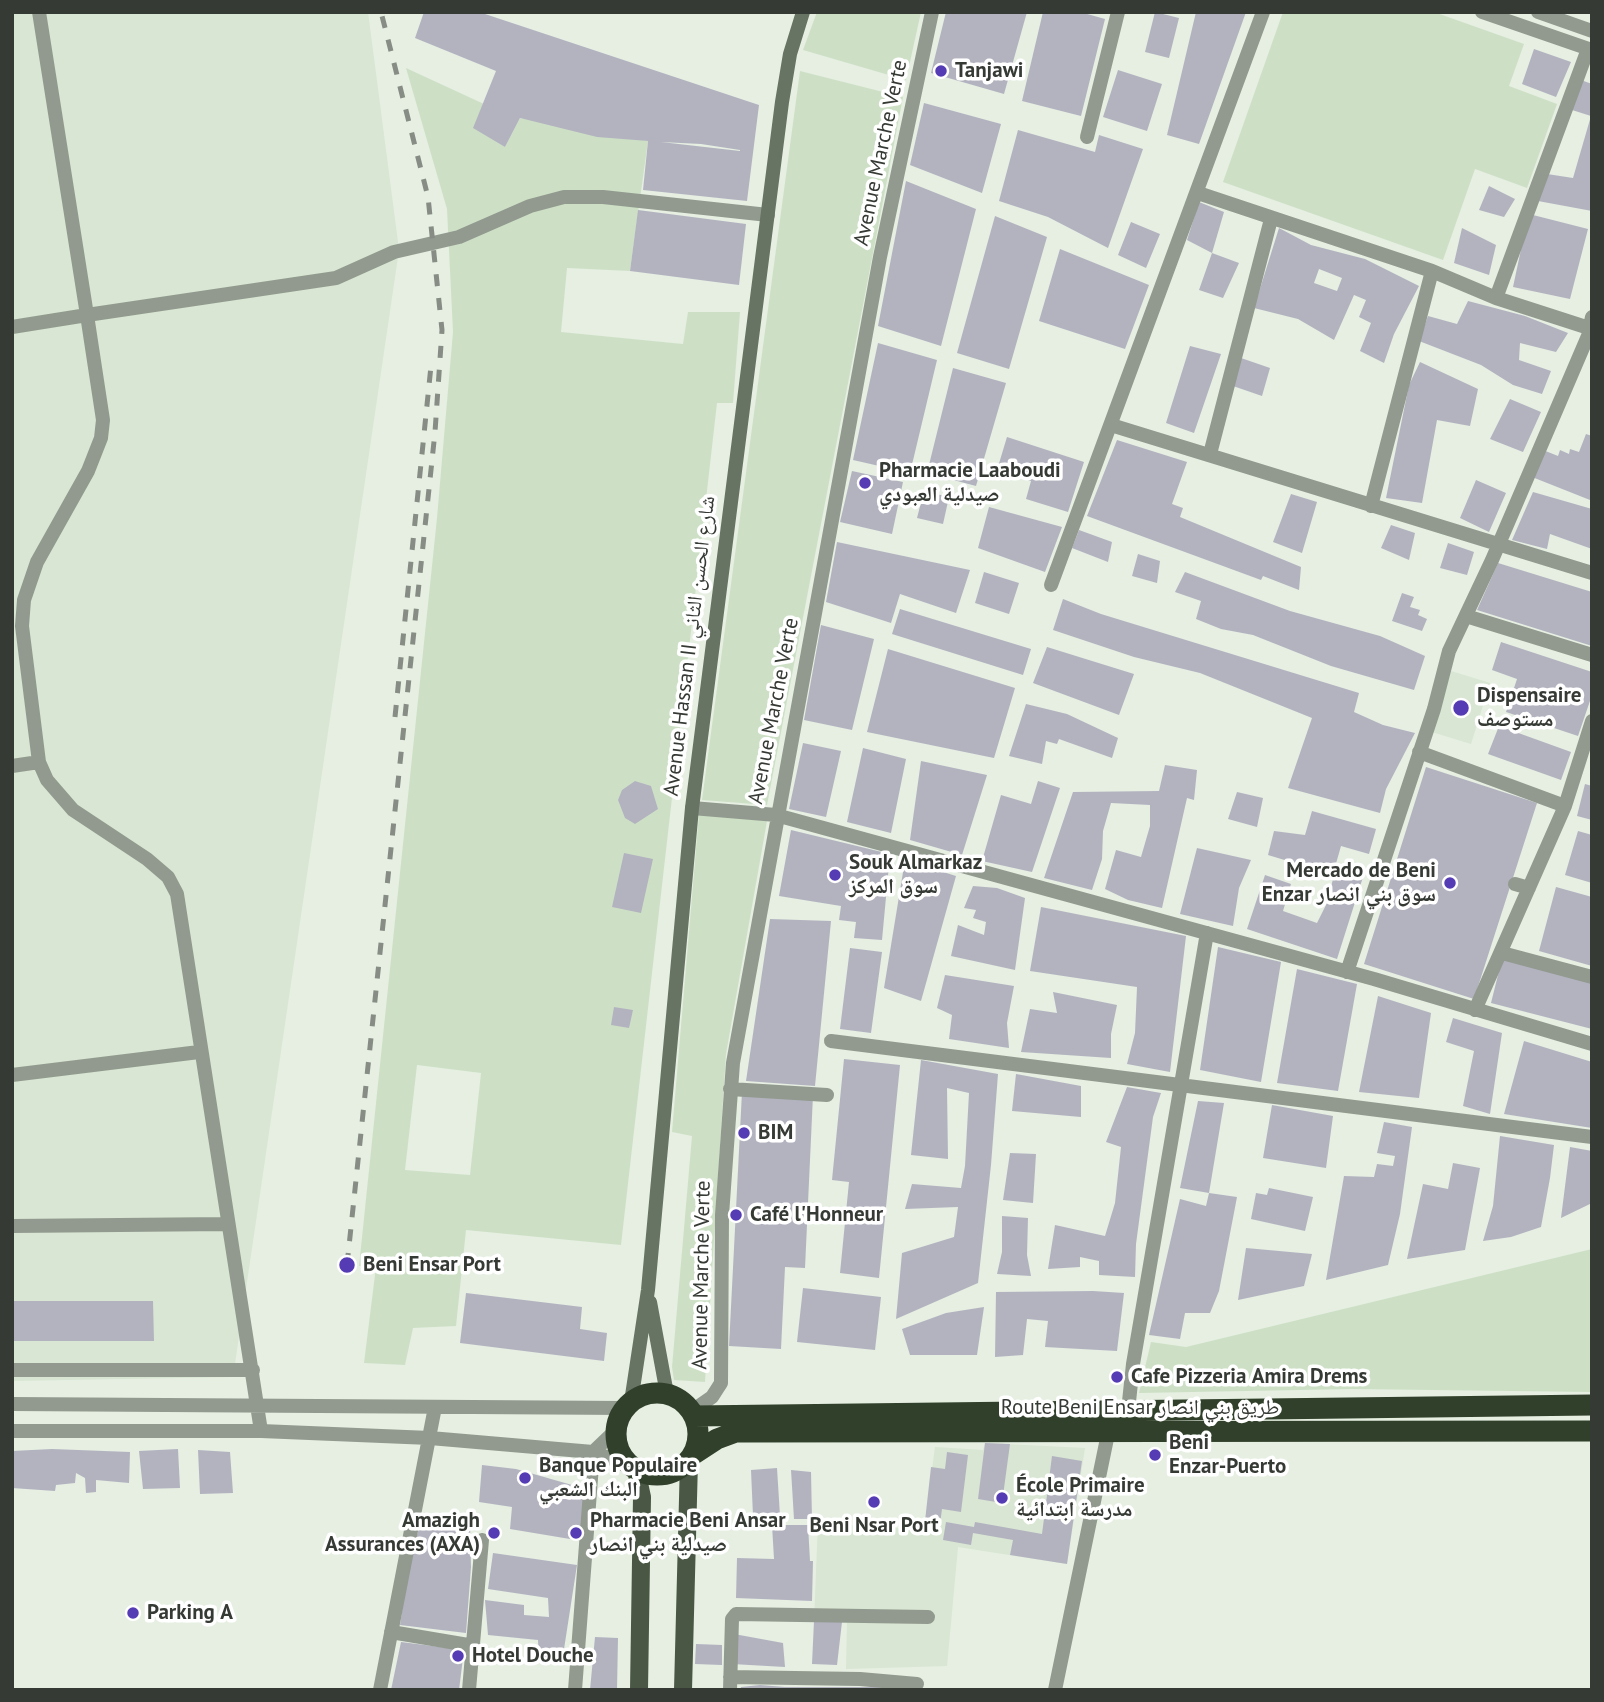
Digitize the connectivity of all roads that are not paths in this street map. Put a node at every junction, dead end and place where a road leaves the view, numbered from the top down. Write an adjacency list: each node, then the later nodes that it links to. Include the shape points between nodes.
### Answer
1 (38, 12): 16 (street)
2 (803, 12): 12 (street, Avenue Hassan II شارع الحسن الثاني, via 785,83)
3 (932, 12): 34 (street, Avenue Marche Verte, via 880,257)
4 (1118, 12): 10 (street)
5 (1263, 12): 11 (street)
6 (1482, 12): 9 (street)
7 (1538, 12): 8 (street)
8 (1592, 31)
9 (1590, 49): 15 (street)
10 (1087, 138)
11 (1198, 193): 13 (street); 20 (street)
12 (768, 215): 16 (street, via 564,197 530,206 459,237 394,251 337,278); 33 (street, Avenue Hassan II شارع الحسن الثاني)
13 (1271, 219): 14 (street); 21 (street)
14 (1432, 271): 15 (street); 22 (street)
15 (1496, 298): 17 (street)
16 (87, 315): 18 (street); 30 (street, via 103,420 101,438 88,471 37,562 24,600 22,626)
17 (1591, 325): 19 (street)
18 (12, 327)
19 (1587, 349): 23 (street)
20 (1111, 425): 21 (street); 25 (street)
21 (1210, 454): 22 (street)
22 (1371, 506): 23 (street)
23 (1499, 545): 24 (street); 26 (street)
24 (1592, 573)
25 (1051, 585)
26 (1466, 616): 27 (street); 29 (street, via 1449,651)
27 (1592, 656)
28 (1592, 721): 32 (street)
29 (1419, 752): 32 (street); 39 (street)
30 (39, 762): 31 (street); 44 (street, via 73,810 168,877 177,894)
31 (12, 766)
32 (1565, 806): 36 (street)
33 (692, 808): 34 (street); 52 (street, Avenue Hassan II شارع الحسن الثاني)
34 (776, 815): 37 (street); 47 (street, Avenue Marche Verte)
35 (1514, 884): 36 (street)
36 (1529, 888): 38 (street)
37 (1206, 933): 39 (street); 46 (street)
38 (1502, 953): 40 (street); 41 (street)
39 (1347, 972): 41 (street)
40 (1592, 977)
41 (1475, 1010): 43 (street)
42 (831, 1041): 46 (street)
43 (1592, 1044)
44 (199, 1052): 45 (street); 50 (street)
45 (12, 1075)
46 (1182, 1086): 49 (street); 61 (street)
47 (730, 1089): 48 (street); 62 (street, Avenue Marche Verte, via 722,1215 721,1384)
48 (827, 1096)
49 (1592, 1137)
50 (227, 1224): 51 (street); 54 (street)
51 (12, 1226)
52 (648, 1290): 55 (street, Avenue Hassan II شارع الحسن الثاني); 58 (street, Avenue Hassan II شارع الحسن الثاني)
53 (12, 1370): 54 (street)
54 (253, 1370): 57 (street)
55 (667, 1394): 58 (highway, via 652,1393); 62 (highway)
56 (12, 1404): 57 (street)
57 (257, 1404): 60 (street); 67 (street)
58 (628, 1405): 60 (street); 65 (highway)
59 (1592, 1405): 61 (highway, Route Beni Ensar طريق بني انصار)
60 (435, 1407): 70 (street)
61 (1120, 1412): 64 (highway, Route Beni Ensar طريق بني انصار); 69 (street)
62 (693, 1413): 63 (highway, Route Beni Ensar طريق بني انصار); 72 (highway, via 699,1435)
63 (841, 1423): 64 (highway, Route Beni Ensar طريق بني انصار); 72 (highway, Route Beni Ensar طريق بني انصار, via 736,1432)
64 (886, 1423): 69 (highway, Route Beni Ensar طريق بني انصار)
65 (616, 1430): 71 (street); 73 (highway, via 621,1454)
66 (12, 1431): 67 (street)
67 (261, 1431): 70 (street)
68 (1592, 1431): 69 (highway, Route Beni Ensar طريق بني انصار)
69 (1108, 1433): 85 (street)
70 (430, 1438): 71 (street); 76 (street)
71 (593, 1452): 73 (street); 82 (street)
72 (692, 1457): 73 (highway, via 665,1475); 84 (main road)
73 (634, 1468): 83 (main road, via 642,1497)
74 (482, 1540): 77 (street)
75 (928, 1617): 78 (street, via 736,1614 732,1619)
76 (391, 1632): 77 (street); 80 (street)
77 (474, 1646): 81 (street)
78 (730, 1684): 79 (street, via 860,1679)
79 (917, 1684)
80 (380, 1690)
81 (469, 1690)
82 (575, 1690)
83 (639, 1690)
84 (683, 1690)
85 (1055, 1690)

